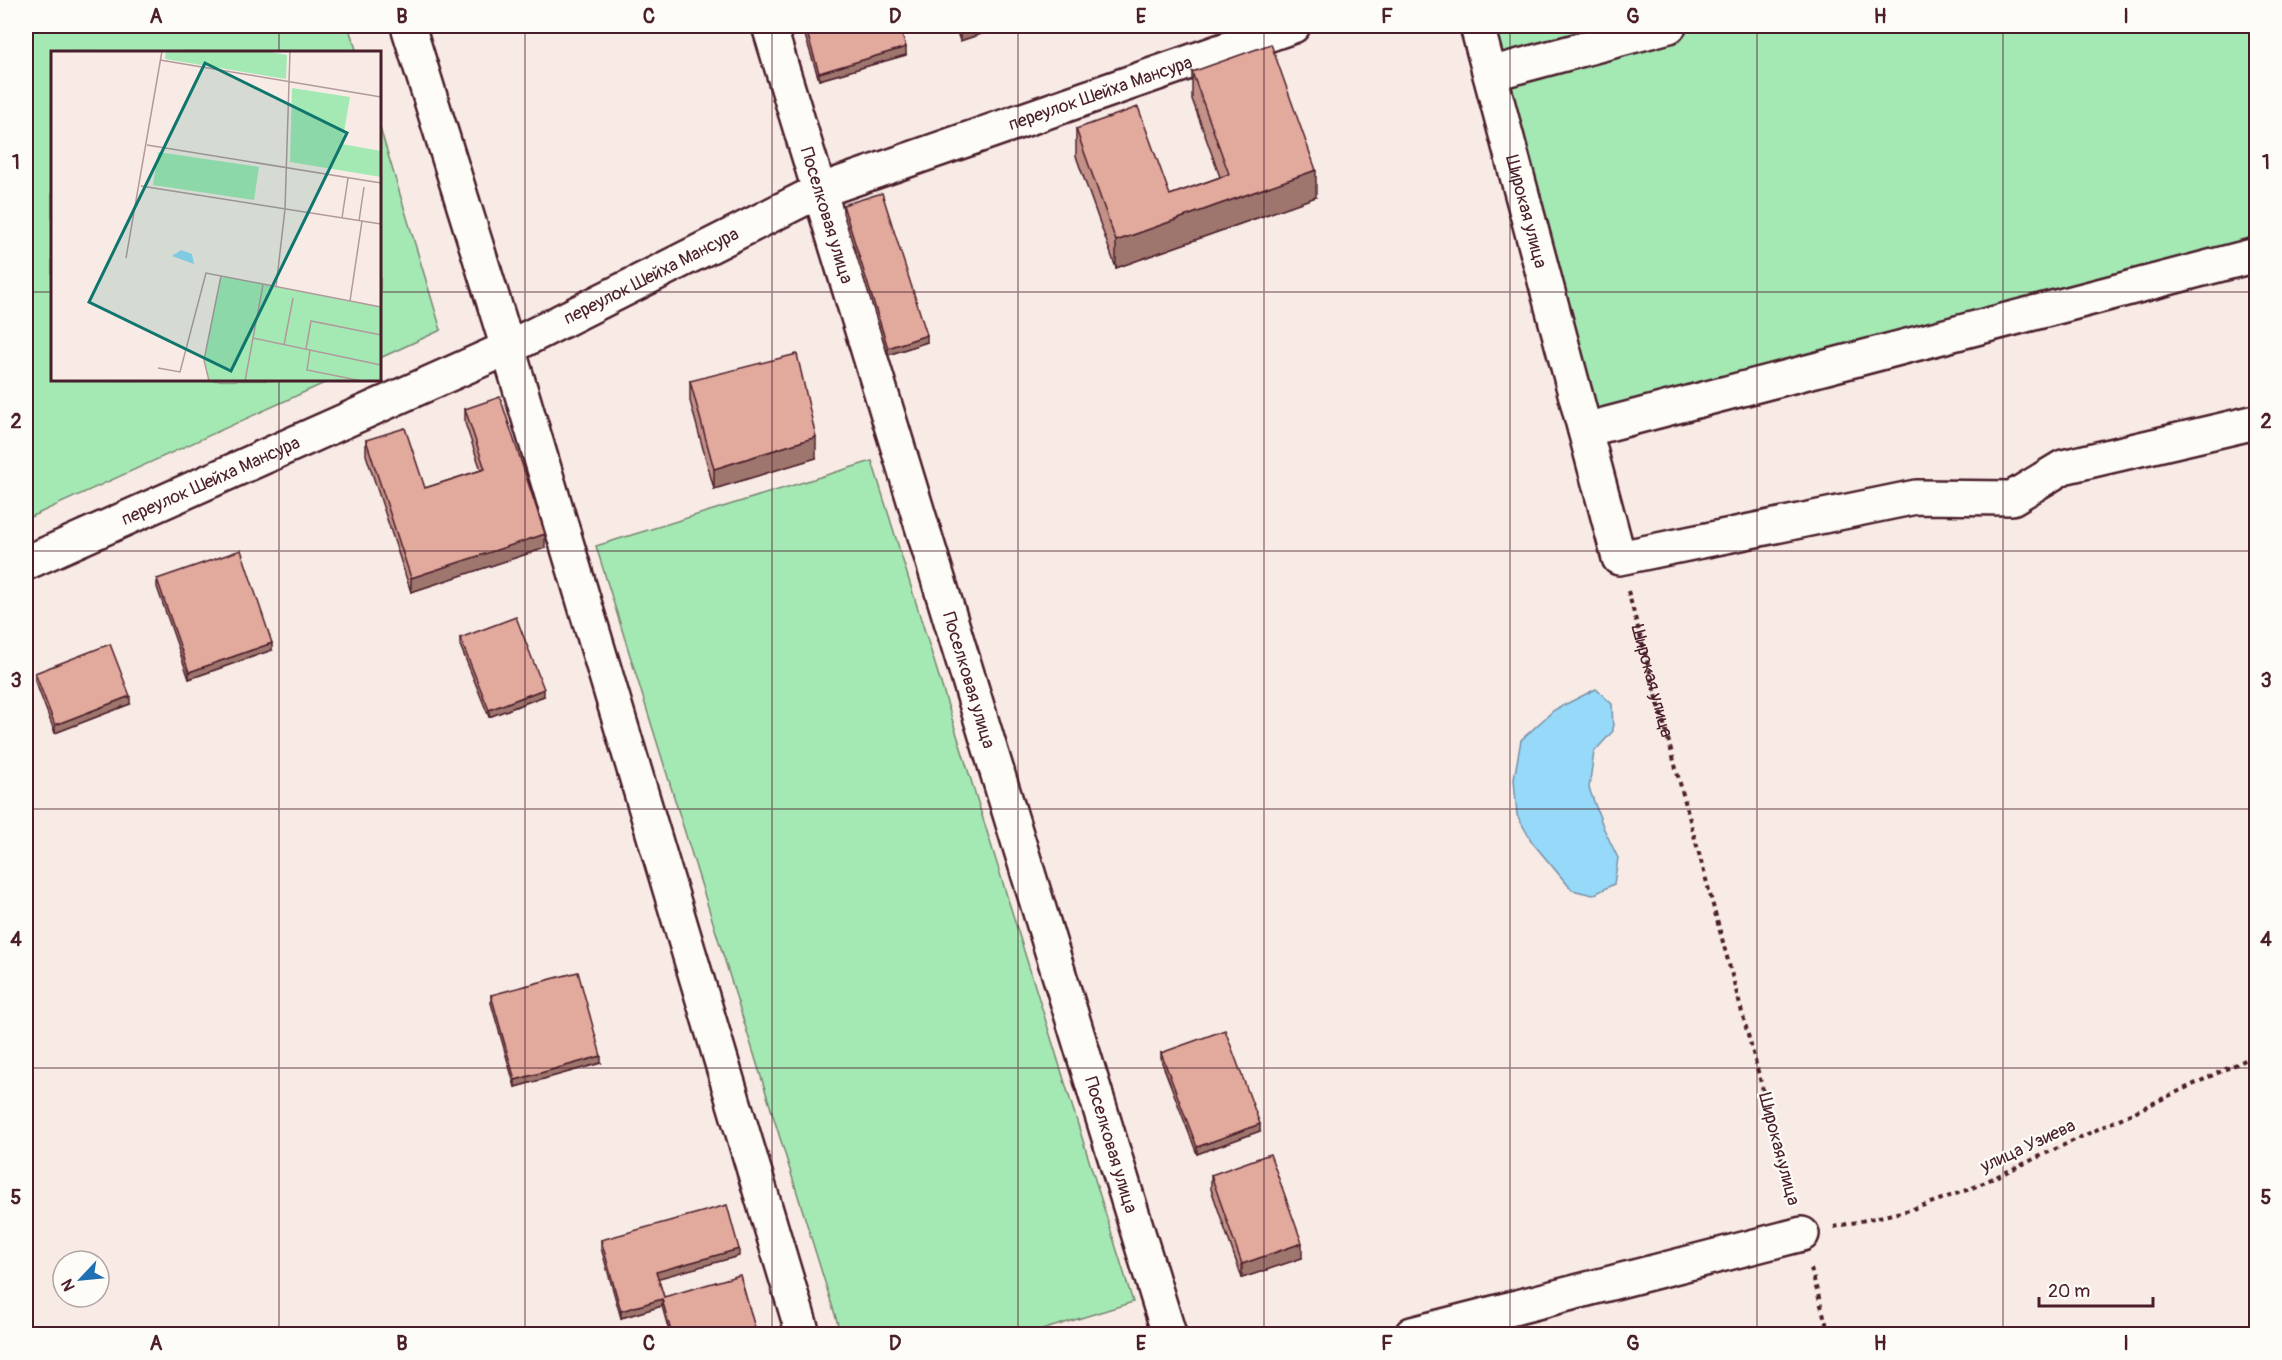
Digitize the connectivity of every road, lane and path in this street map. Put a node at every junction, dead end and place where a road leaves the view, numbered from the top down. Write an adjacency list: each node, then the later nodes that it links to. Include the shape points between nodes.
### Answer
1 (408, 26): 9 (street)
2 (769, 26): 7 (street, Поселковая улица)
3 (1293, 26): 7 (street, переулок Шейха Мансура)
4 (1477, 26): 6 (street, Широкая улица)
5 (1669, 26): 6 (street)
6 (1490, 74): 11 (street, Широкая улица)
7 (819, 191): 9 (street, переулок Шейха Мансура); 17 (street, Поселковая улица)
8 (2256, 255): 11 (street)
9 (508, 348): 13 (street, переулок Шейха Мансура); 16 (street)
10 (2256, 422): 12 (street, via 2063,467 2012,498 1916,497)
11 (1585, 430): 12 (street, Широкая улица)
12 (1619, 558): 15 (path, Широкая улица)
13 (26, 563)
14 (2256, 1055): 15 (path, улица Узиева, via 1970,1188 1910,1210)
15 (1802, 1234): 18 (street); 19 (path, Широкая улица)
16 (803, 1335)
17 (1169, 1335)
18 (1412, 1335)
19 (1829, 1335)

